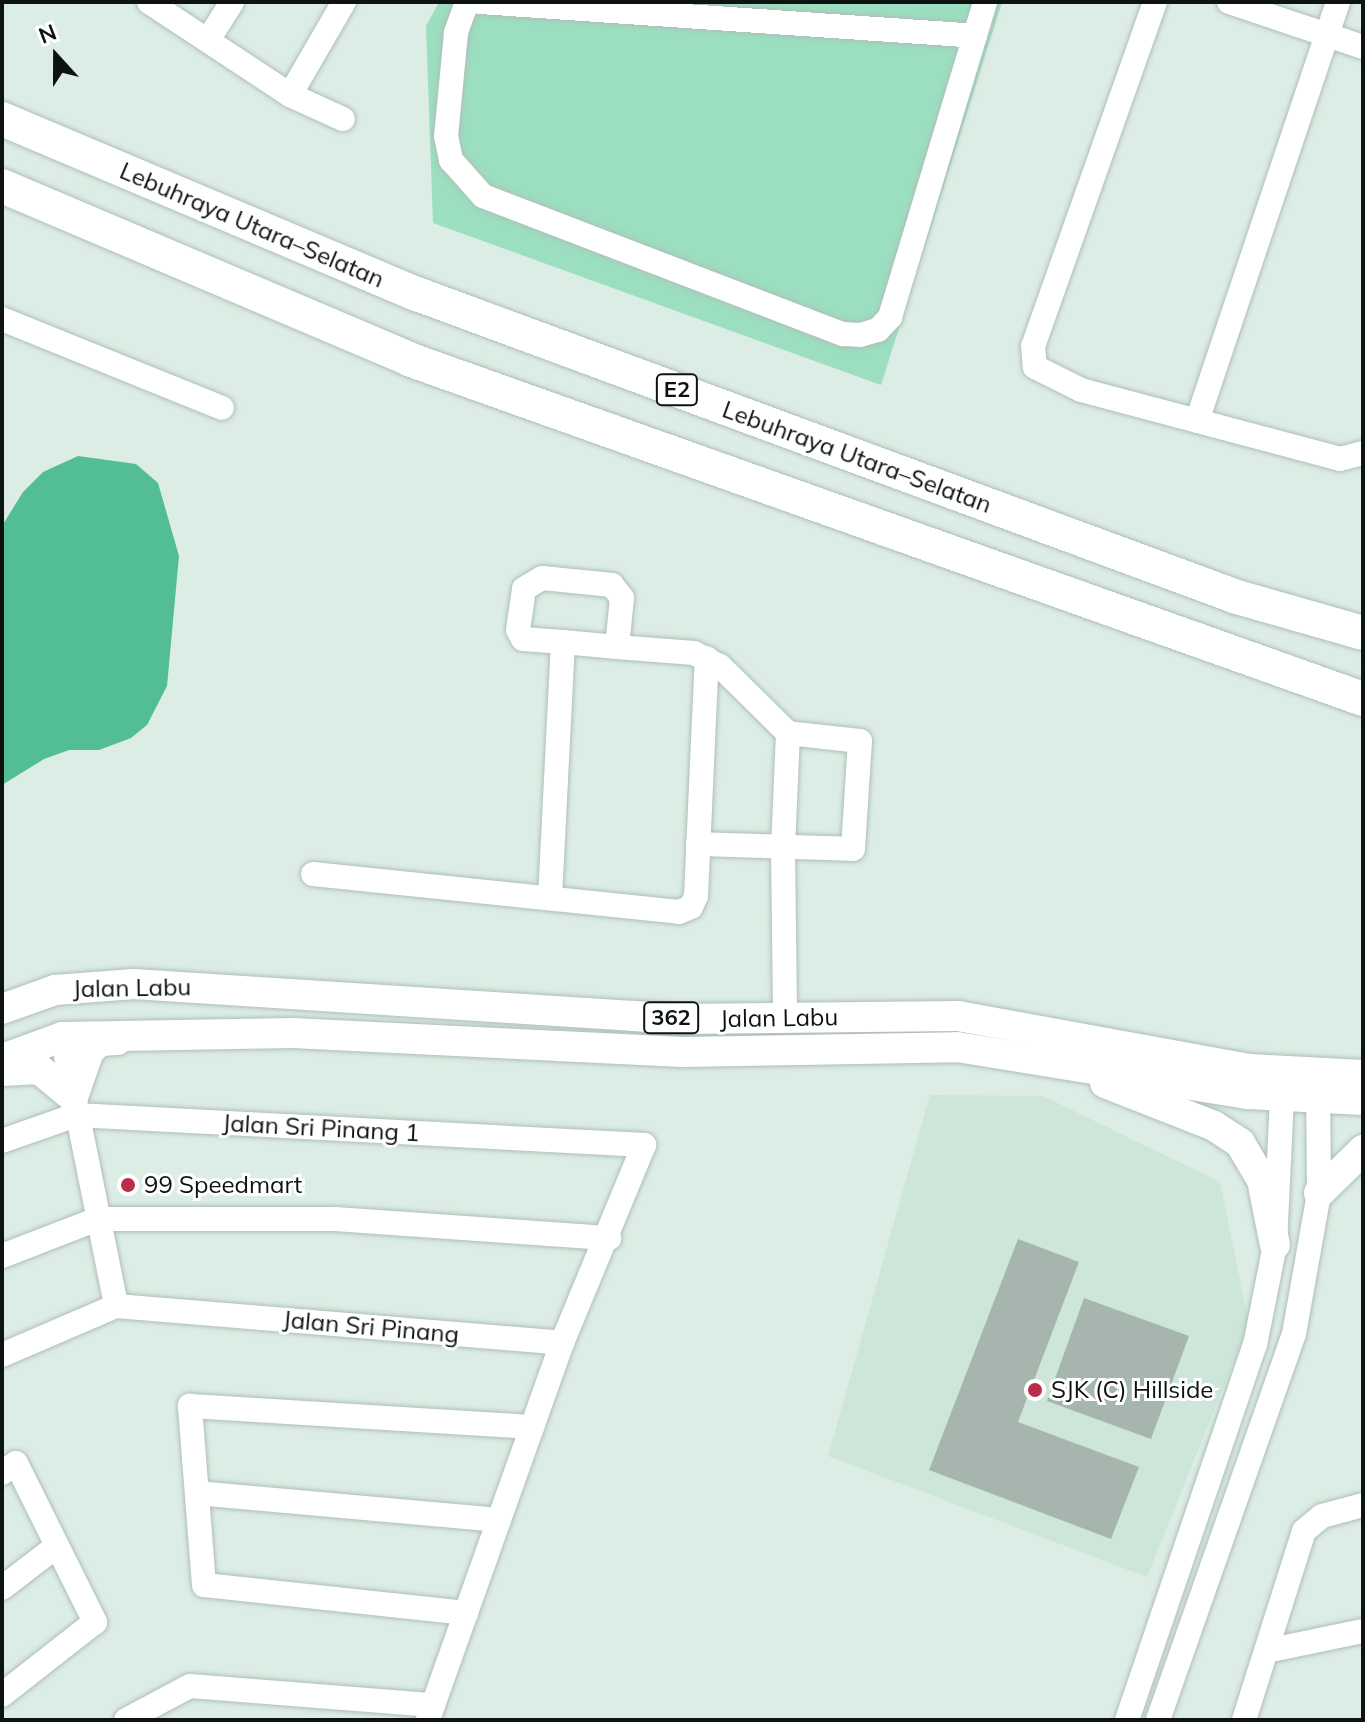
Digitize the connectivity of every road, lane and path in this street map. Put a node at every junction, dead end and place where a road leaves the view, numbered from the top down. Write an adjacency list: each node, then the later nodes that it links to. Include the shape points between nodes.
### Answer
1 (149, 2): 12 (street)
2 (232, 2): 12 (street)
3 (344, 2): 14 (street)
4 (467, 2): 11 (street, via 456,33 446,136 451,160 483,196 843,334 878,330 890,317)
5 (480, 2): 11 (street)
6 (985, 2): 11 (street)
7 (1155, 2): 20 (street, via 1033,346 1035,367 1081,390)
8 (1229, 2): 10 (street)
9 (1338, 2): 10 (street)
10 (1325, 34): 13 (street); 20 (street)
11 (975, 36)
12 (208, 40): 14 (street)
13 (1363, 47)
14 (290, 95): 16 (street)
15 (2, 119): 22 (highway, Lebuhraya Utara–Selatan / E2, via 417,294 1237,597)
16 (343, 119)
17 (2, 186): 26 (highway, via 411,360)
18 (2, 319): 19 (street)
19 (222, 408)
20 (1197, 421): 21 (street, via 1340,459)
21 (1363, 453)
22 (1363, 633)
23 (563, 642): 24 (street); 24 (street, via 518,635 524,589 535,579 612,585 619,591); 31 (street)
24 (617, 647): 25 (street)
25 (707, 658): 27 (street); 28 (street)
26 (1363, 699)
27 (788, 733): 29 (street); 29 (street, via 856,737 862,747 853,849)
28 (698, 844): 29 (street); 31 (street, via 696,896 691,907 679,912)
29 (783, 847): 33 (street)
30 (313, 874): 31 (street)
31 (550, 898)
32 (2, 1011): 33 (main road, Jalan Labu / 362, via 55,990 134,984 681,1019); 34 (main road, via 53,1018)
33 (785, 1017): 40 (main road, Jalan Labu / 362, via 958,1016)
34 (62, 1037): 35 (main road, Jalan Labu / 362); 36 (main road, Jalan Labu / 362); 43 (street)
35 (145, 1038): 37 (main road, Jalan Labu / 362, via 293,1033 683,1052 957,1047); 43 (main road, via 100,1041 81,1064)
36 (2, 1059)
37 (1048, 1061): 40 (main road, Jalan Labu / 362); 49 (main road, via 1214,1126 1240,1143 1262,1180)
38 (2, 1071): 43 (main road, via 39,1069)
39 (1363, 1075): 41 (main road, Jalan Labu / 362)
40 (1283, 1086): 41 (main road, Jalan Labu / 362); 49 (street)
41 (1319, 1088): 42 (main road, Jalan Labu / 362); 46 (street)
42 (1363, 1100)
43 (75, 1106): 44 (street, Jalan Sri Pinang 1); 47 (street); 48 (street, Jalan Sri Pinang 1, via 644,1145)
44 (2, 1141)
45 (1363, 1150): 46 (main road)
46 (1319, 1193): 61 (street, via 1294,1334)
47 (98, 1219): 48 (street, via 335,1219); 50 (street); 51 (street)
48 (609, 1238): 52 (street)
49 (1275, 1245): 60 (street, via 1255,1345)
50 (2, 1256)
51 (116, 1306): 52 (street, Jalan Sri Pinang); 53 (street, Jalan Sri Pinang)
52 (562, 1343): 54 (street)
53 (2, 1355)
54 (532, 1427): 56 (street, via 190,1406); 58 (street)
55 (2, 1473): 59 (street, via 16,1463)
56 (197, 1493): 58 (street); 63 (street, via 204,1585)
57 (1363, 1505): 65 (street, via 1322,1516 1304,1531)
58 (499, 1520): 63 (street)
59 (57, 1546): 62 (street); 66 (street, via 95,1622)
60 (1180, 1561): 61 (street); 69 (street)
61 (1211, 1570): 70 (street)
62 (2, 1588)
63 (466, 1613): 67 (street)
64 (1363, 1631): 65 (street)
65 (1266, 1651): 71 (street)
66 (2, 1695)
67 (430, 1713): 68 (street, via 190,1686)
68 (126, 1720)
69 (1127, 1720)
70 (1158, 1720)
71 (1244, 1720)

